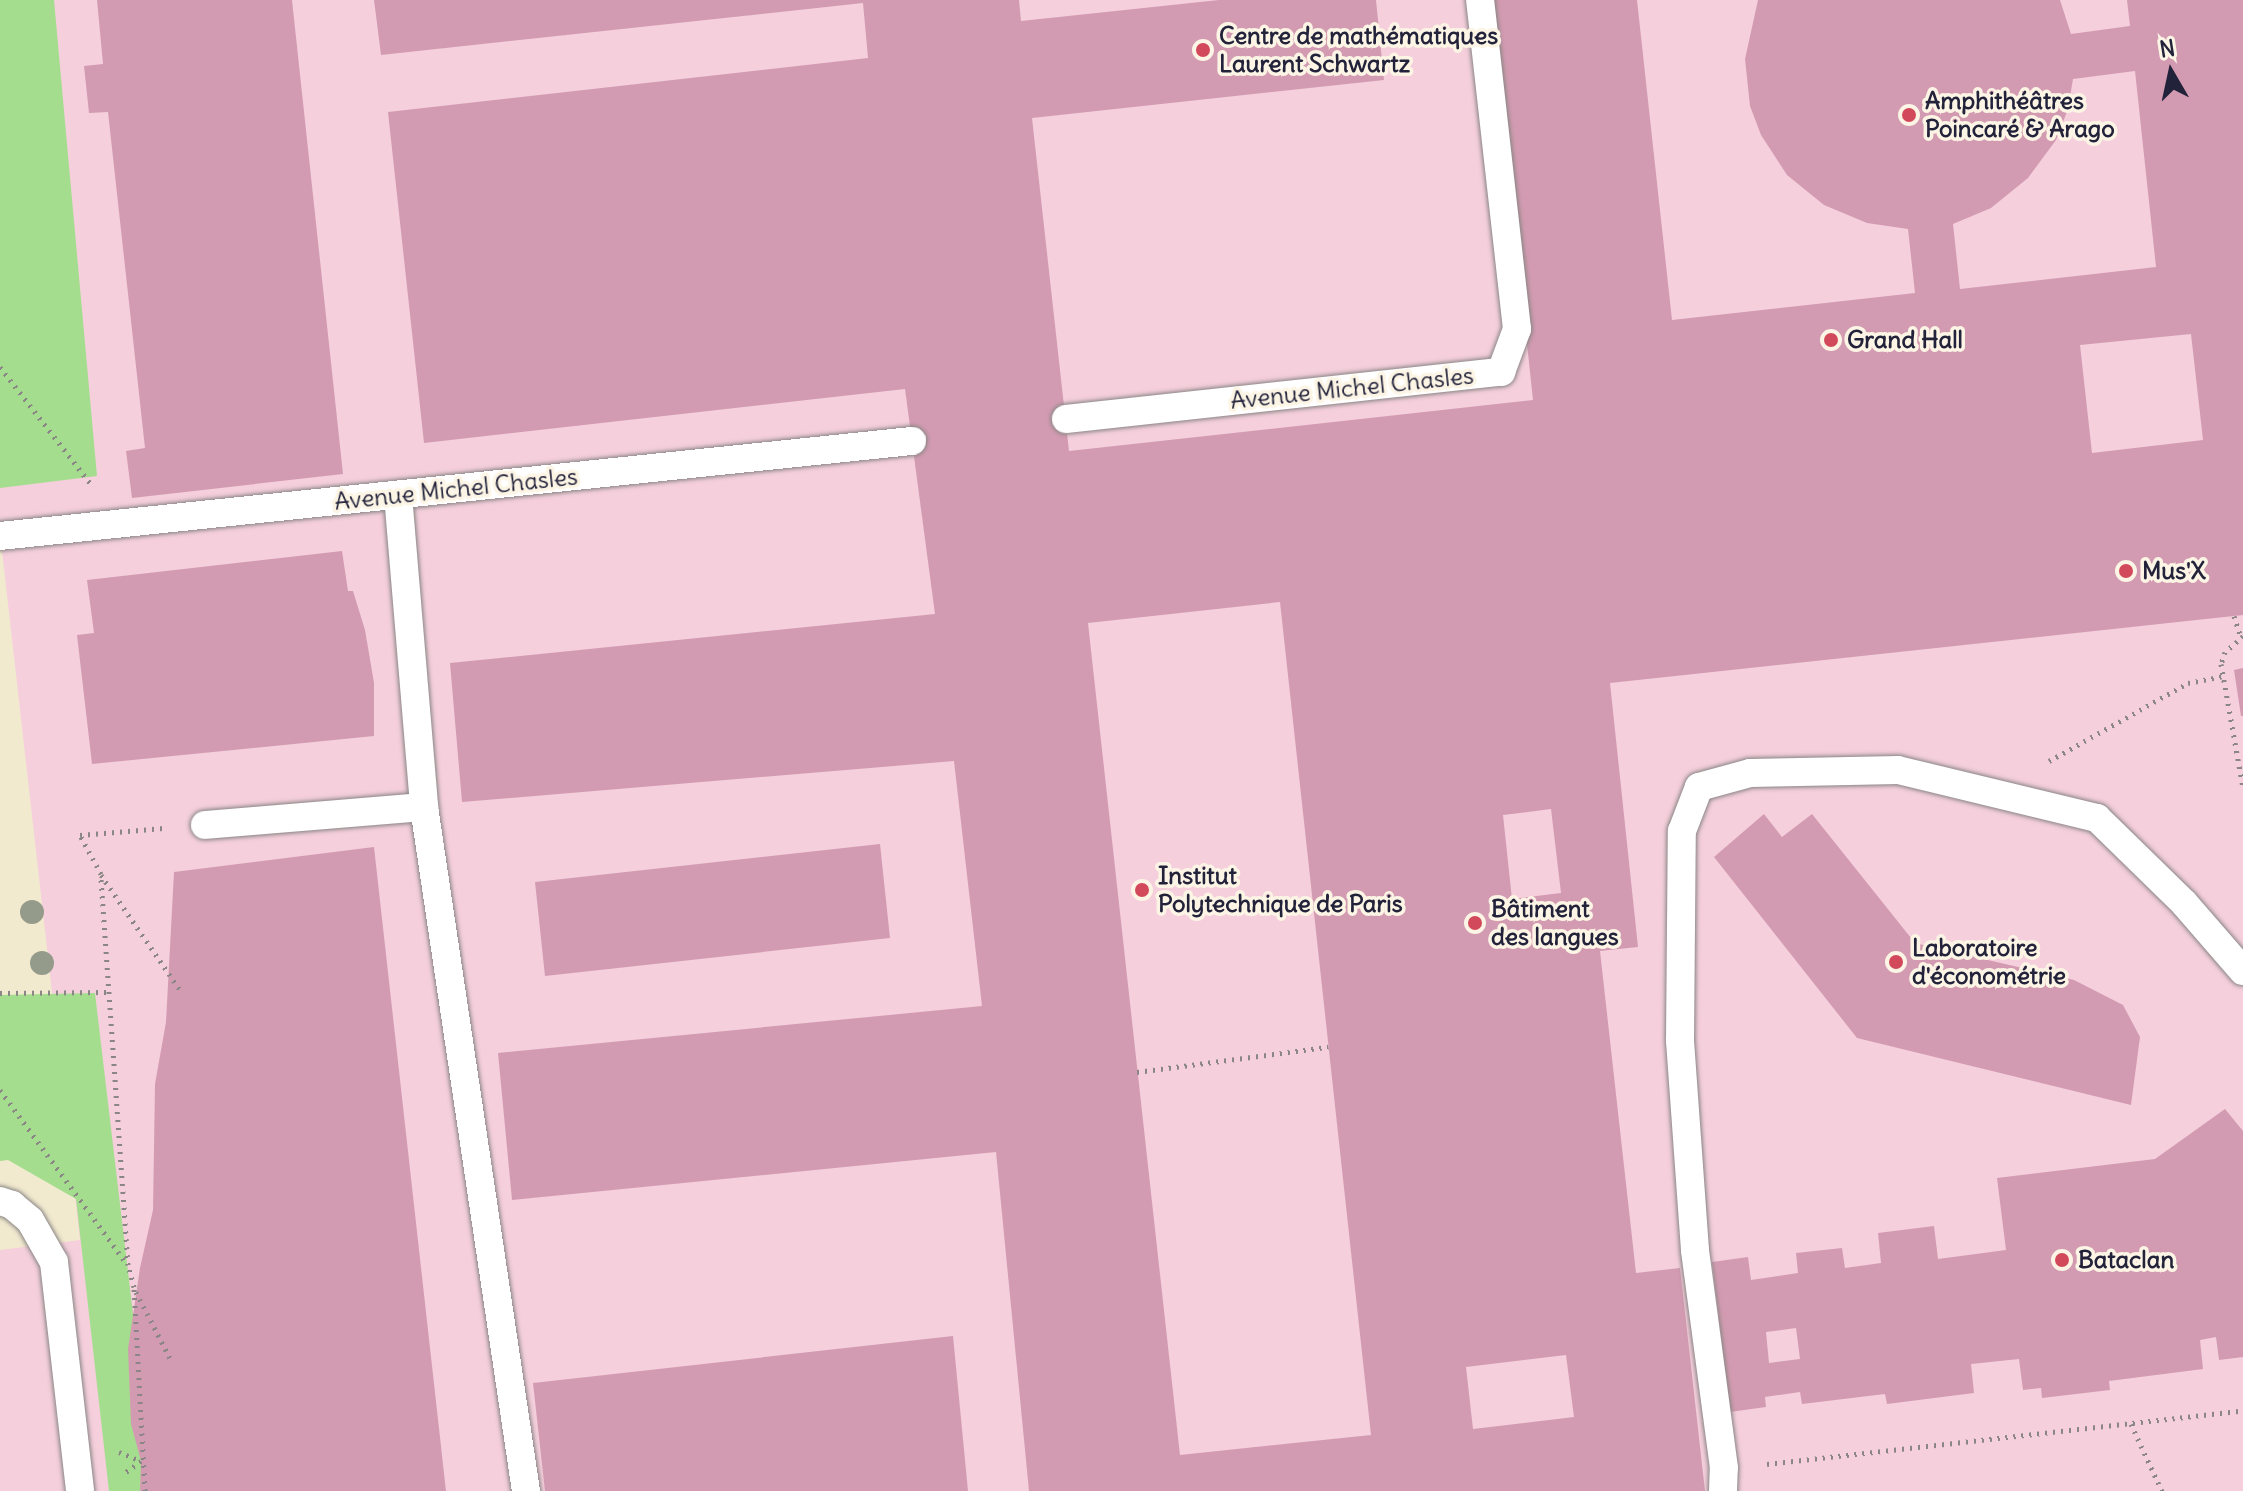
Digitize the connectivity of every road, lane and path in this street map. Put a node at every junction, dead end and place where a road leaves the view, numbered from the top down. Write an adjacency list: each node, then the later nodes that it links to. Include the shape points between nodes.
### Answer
1 (1480, 0): 3 (lane, Avenue Michel Chasles, via 1517,329 1501,372)
2 (0, 367): 6 (path)
3 (1066, 419)
4 (912, 441): 5 (lane, Avenue Michel Chasles)
5 (398, 495): 6 (lane, Avenue Michel Chasles); 13 (lane)
6 (122, 524): 7 (lane, Avenue Michel Chasles)
7 (0, 536)
8 (2234, 616): 9 (path)
9 (2242, 637): 10 (path, via 2222,657)
10 (2223, 676): 11 (path); 12 (path, via 2188,683)
11 (2243, 787)
12 (1993, 793): 17 (lane, via 2097,818 2184,903); 30 (lane, via 1898,770 1750,773 1699,787 1682,831 1680,1040 1695,1250)
13 (424, 807): 14 (lane); 33 (lane)
14 (205, 825)
15 (172, 827): 16 (path, via 80,835)
16 (101, 874): 18 (path); 19 (path)
17 (2243, 971)
18 (180, 990)
19 (109, 992): 20 (path); 25 (path)
20 (0, 993)
21 (1328, 1047): 22 (path)
22 (1137, 1072)
23 (0, 1090): 25 (path)
24 (0, 1201): 31 (lane, via 30,1220 54,1262)
25 (128, 1265): 26 (path)
26 (134, 1287): 27 (path); 32 (path)
27 (171, 1360)
28 (2243, 1411): 29 (path)
29 (2131, 1424): 30 (path); 34 (path)
30 (1723, 1480)
31 (80, 1491)
32 (145, 1491)
33 (526, 1491)
34 (2162, 1491)

